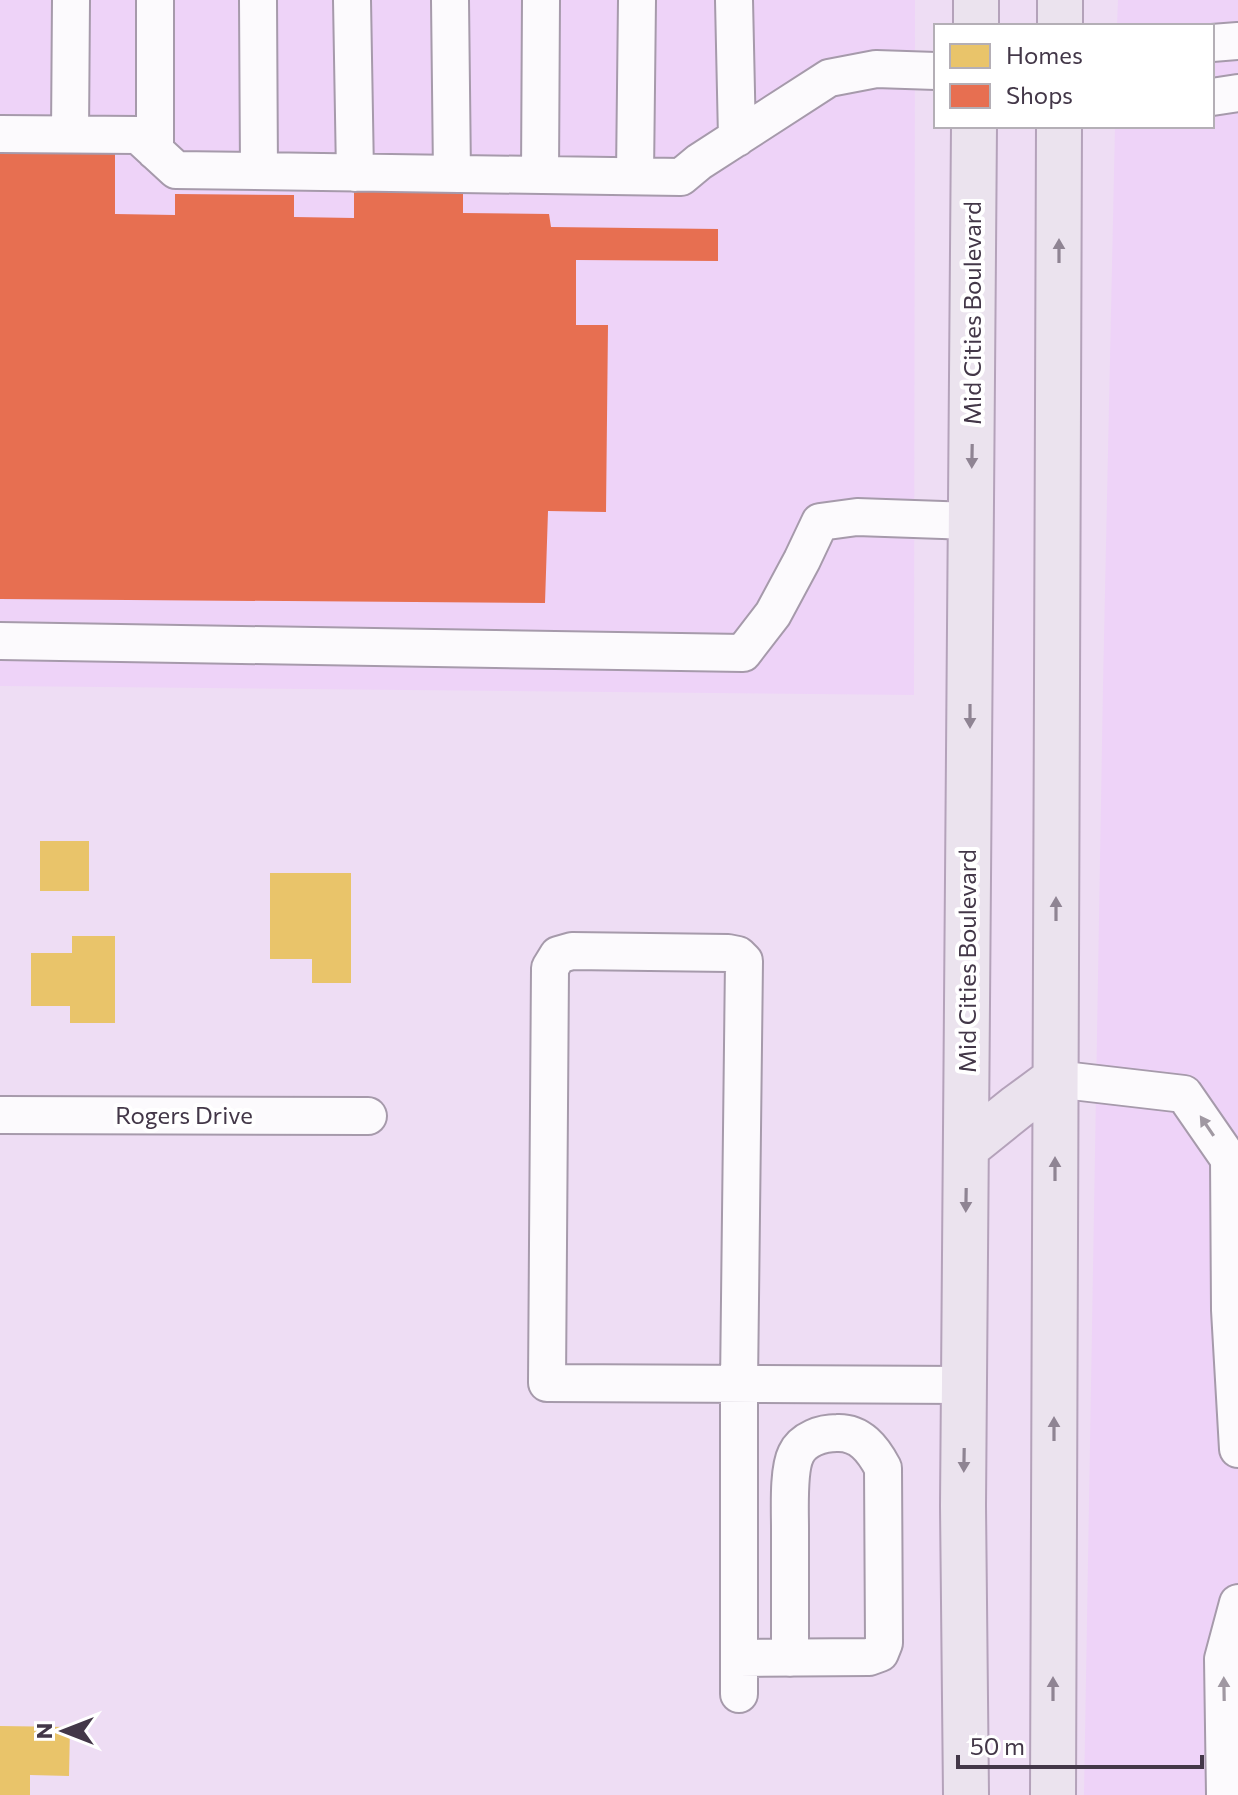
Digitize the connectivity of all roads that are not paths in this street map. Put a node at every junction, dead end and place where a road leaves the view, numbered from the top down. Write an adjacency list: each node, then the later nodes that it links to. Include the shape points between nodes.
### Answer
1 (71, 0): 21 (lane)
2 (155, 0): 23 (lane)
3 (258, 0): 24 (lane)
4 (352, 0): 25 (lane)
5 (450, 0): 26 (lane)
6 (541, 0): 27 (lane)
7 (637, 0): 28 (lane)
8 (734, 0): 22 (lane)
9 (976, 0): 11 (main road)
10 (1060, 0): 12 (main road)
11 (976, 24)
12 (1060, 24)
13 (1238, 41): 14 (lane)
14 (1214, 43)
15 (934, 71): 22 (lane, via 876,69 829,78)
16 (1238, 93): 17 (lane)
17 (1214, 97)
18 (974, 128): 29 (main road, Mid Cities Boulevard, one-way to 29)
19 (1059, 128): 31 (main road, one-way to 19)
20 (0, 134): 21 (lane)
21 (70, 134): 23 (lane, via 138,135)
22 (737, 138): 28 (lane, via 681,177)
23 (155, 151): 24 (lane, via 176,170)
24 (259, 171): 25 (lane)
25 (355, 173): 26 (lane)
26 (452, 174): 27 (lane)
27 (540, 175): 28 (lane)
28 (635, 175)
29 (971, 521): 30 (lane, via 857,517 820,522 773,614 743,653); 34 (main road, Mid Cities Boulevard, one-way to 34)
30 (0, 641)
31 (1055, 1079): 34 (main road); 35 (lane, one-way to 31, via 1184,1094); 44 (main road, one-way to 31)
32 (0, 1115): 33 (lane, Rogers Drive)
33 (368, 1116)
34 (966, 1148): 37 (main road, Mid Cities Boulevard, one-way to 37)
35 (1233, 1156): 38 (lane, via 1230,1310)
36 (739, 1384): 36 (lane, via 547,1383 550,968 558,955 728,953 744,961); 37 (lane); 40 (lane)
37 (964, 1385): 43 (main road, Mid Cities Boulevard, one-way to 43)
38 (1238, 1449)
39 (1238, 1603): 45 (lane, one-way to 39, via 1223,1659)
40 (739, 1658): 41 (lane); 42 (lane)
41 (790, 1658): 41 (lane, via 869,1657 880,1653 884,1643 883,1468 874,1451 846,1433 823,1433 794,1456)
42 (739, 1694)
43 (966, 1795)
44 (1053, 1795)
45 (1225, 1795)

